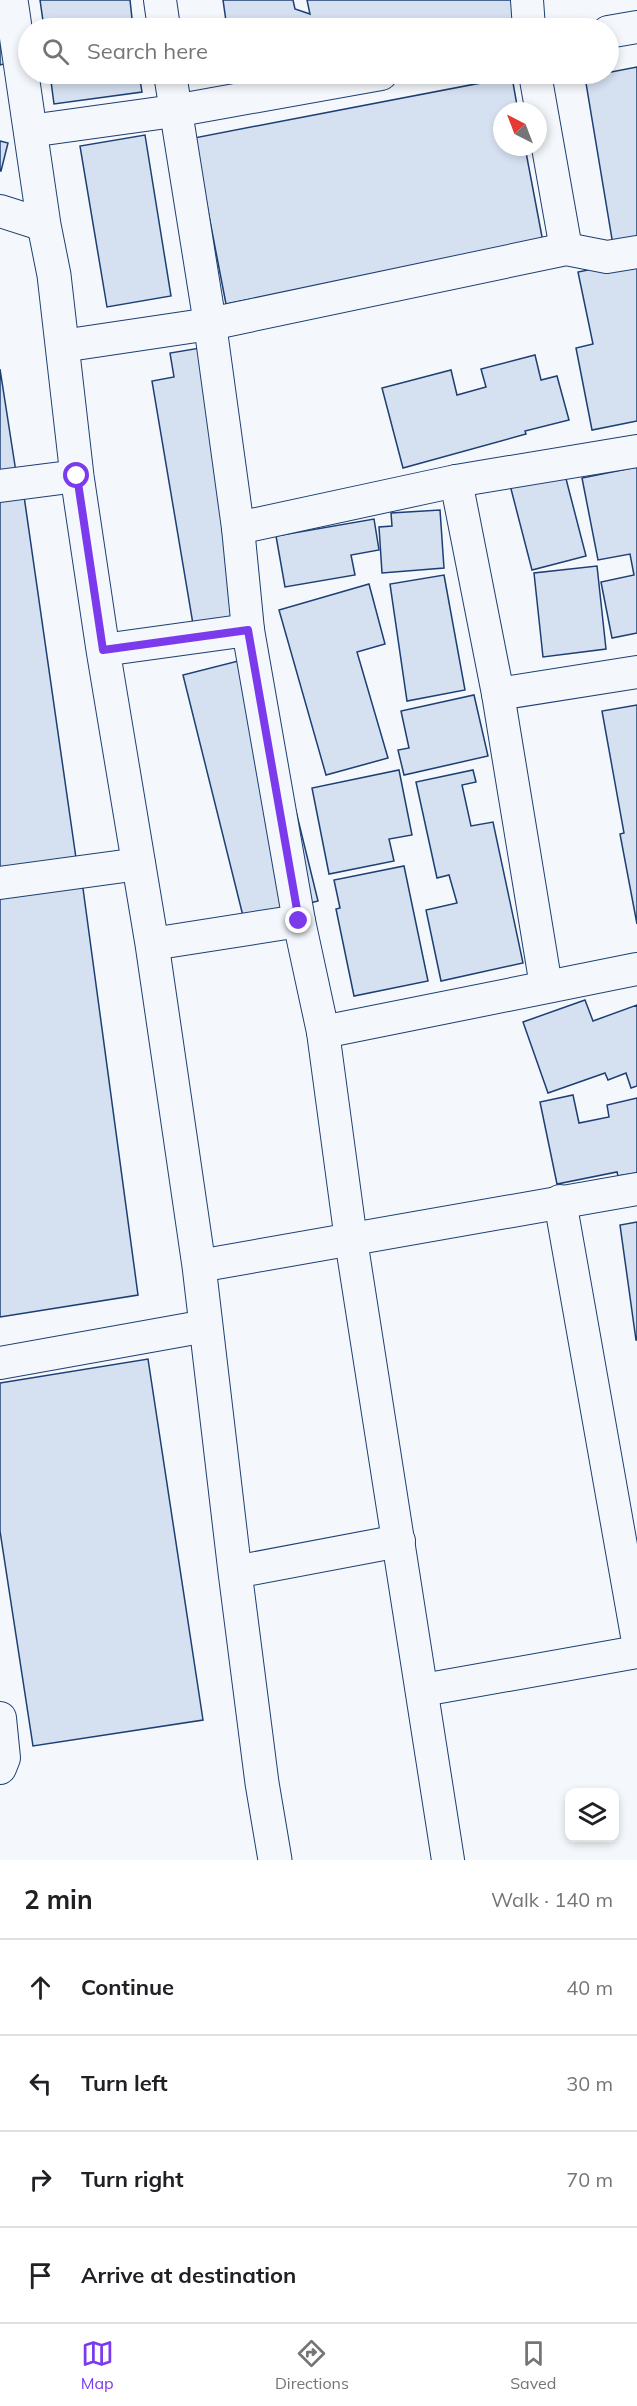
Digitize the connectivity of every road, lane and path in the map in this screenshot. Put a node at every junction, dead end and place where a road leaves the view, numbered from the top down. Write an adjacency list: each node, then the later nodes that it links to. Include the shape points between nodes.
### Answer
1 (11, 0): 8 (main road)
2 (160, 0): 4 (street)
3 (527, 0): 5 (street)
4 (163, 18)
5 (528, 18)
6 (637, 27): 7 (street)
7 (619, 30)
8 (18, 48)
9 (23, 84): 14 (main road)
10 (171, 84): 13 (street)
11 (325, 84): 13 (street)
12 (537, 84): 17 (street)
13 (174, 111): 14 (street); 19 (street)
14 (30, 131): 16 (main road)
15 (0, 212): 16 (street)
16 (44, 225): 20 (main road)
17 (566, 249): 18 (street, via 607,257); 19 (street)
18 (637, 252)
19 (210, 324): 20 (street); 25 (street)
20 (62, 346): 22 (main road)
21 (637, 451): 23 (street)
22 (77, 476): 24 (street); 27 (main road)
23 (456, 482): 25 (street); 29 (street)
24 (0, 486)
25 (238, 528): 26 (street)
26 (248, 630): 27 (street); 32 (street)
27 (103, 650): 30 (main road)
28 (637, 672): 29 (street)
29 (498, 694): 35 (street)
30 (139, 864): 31 (street); 33 (main road)
31 (0, 883)
32 (299, 921): 33 (street); 36 (street)
33 (152, 944): 40 (main road)
34 (637, 969): 35 (street)
35 (546, 986): 36 (street)
36 (323, 1032): 39 (street)
37 (637, 1189): 38 (street)
38 (560, 1201): 39 (street); 45 (street)
39 (351, 1240): 40 (street); 43 (street)
40 (199, 1266): 41 (main road)
41 (206, 1326): 42 (street); 44 (main road)
42 (0, 1363)
43 (399, 1541): 44 (street); 47 (street)
44 (235, 1572): 50 (main road)
45 (637, 1636)
46 (637, 1652): 47 (street)
47 (423, 1690): 51 (street)
48 (0, 1718): 49 (street, via 4,1758)
49 (0, 1768)
50 (275, 1860)
51 (448, 1860)

